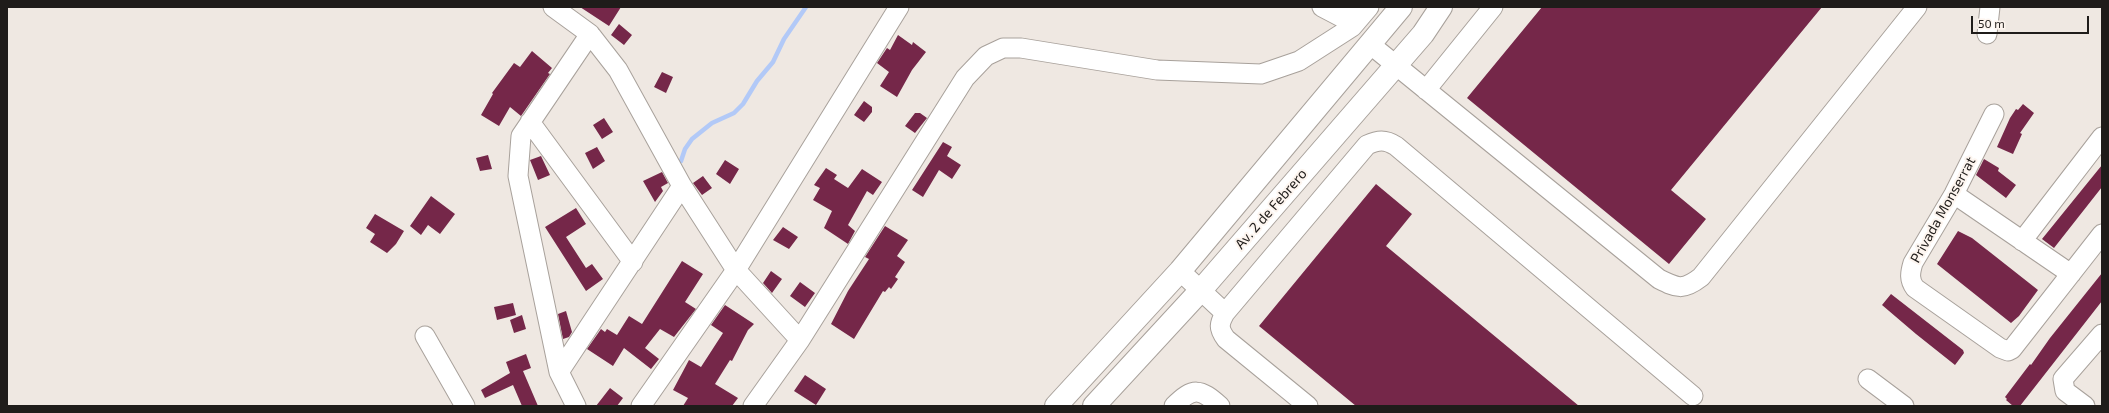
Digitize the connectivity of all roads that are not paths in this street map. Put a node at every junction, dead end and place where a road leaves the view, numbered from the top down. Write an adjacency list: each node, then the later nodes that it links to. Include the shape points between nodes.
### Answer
1 (553, 7): 11 (street)
2 (899, 7): 24 (street)
3 (1322, 7): 4 (street, via 1343,18 1350,18 1353,15)
4 (1352, 7)
5 (1369, 7): 31 (street, via 1352,28 1299,61 1261,74 1157,70 1021,48 1003,48 986,56 965,78)
6 (1401, 7): 13 (main road, Av. 2 de Febrero)
7 (1441, 7): 14 (main road, Av. 2 de Febrero)
8 (1493, 7): 15 (street)
9 (1917, 7): 15 (street, via 1701,277 1689,286 1675,287 1658,279)
10 (1990, 7): 12 (street)
11 (590, 34): 17 (street); 19 (street, via 618,70)
12 (1988, 34)
13 (1371, 45): 14 (street); 25 (main road, Av. 2 de Febrero)
14 (1397, 65): 15 (street); 27 (main road, Av. 2 de Febrero)
15 (1426, 90)
16 (1994, 114): 20 (street, Privada Monserrat)
17 (530, 122): 23 (street); 32 (street, via 521,136 518,176)
18 (2102, 137): 22 (street)
19 (682, 186): 23 (street); 24 (street)
20 (1954, 194): 22 (street); 26 (street, Privada Monserrat, via 1913,263 1911,283 2000,348 2008,351 2012,349)
21 (2102, 234): 26 (street)
22 (2022, 241): 26 (street)
23 (633, 262): 32 (street)
24 (736, 270): 31 (street); 37 (street)
25 (1180, 271): 27 (street); 39 (main road, Av. 2 de Febrero)
26 (2071, 274)
27 (1201, 290): 28 (street); 40 (main road, Av. 2 de Febrero)
28 (1225, 313): 34 (street, via 1367,145 1379,140 1389,142); 43 (street, via 1219,325 1220,332 1226,339)
29 (2102, 334): 45 (street, via 2063,379 2064,391)
30 (425, 336): 35 (street)
31 (800, 340): 38 (street)
32 (559, 372): 36 (street)
33 (1868, 379): 44 (street)
34 (1693, 396)
35 (465, 406)
36 (576, 406)
37 (641, 406)
38 (753, 406)
39 (1056, 406)
40 (1094, 406)
41 (1174, 406): 42 (street, via 1193,391 1205,393)
42 (1220, 406)
43 (1308, 406)
44 (1904, 406)
45 (2085, 406)

